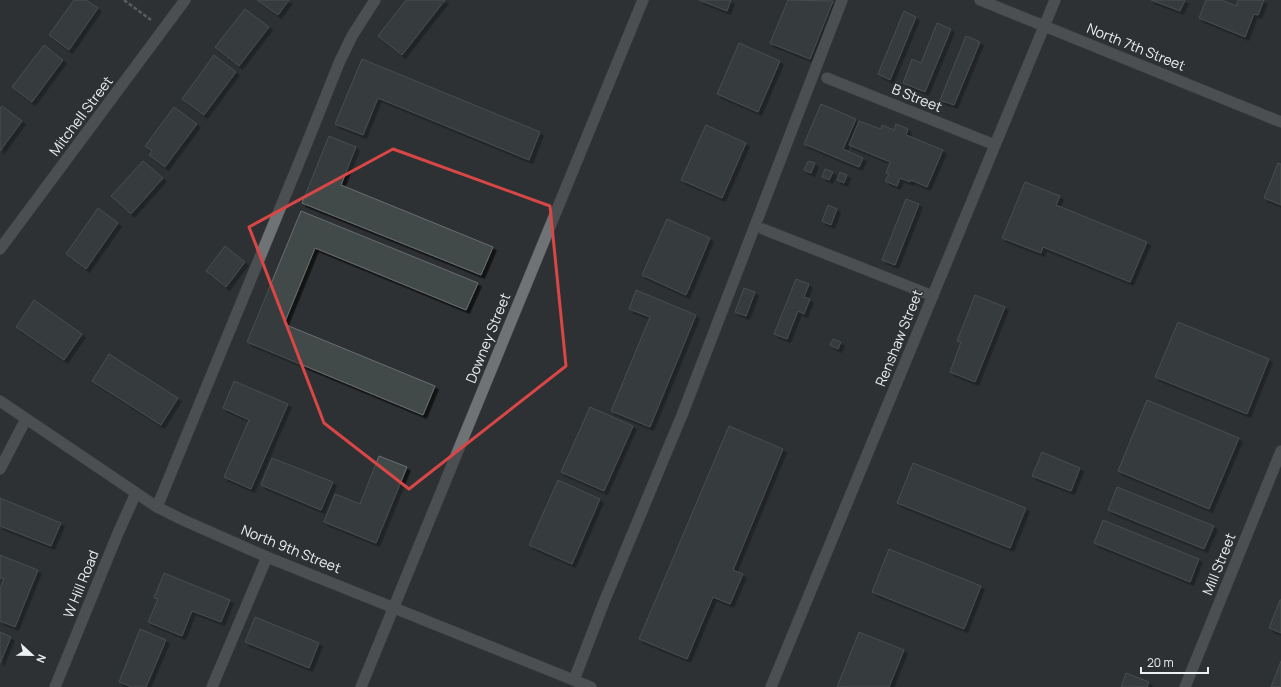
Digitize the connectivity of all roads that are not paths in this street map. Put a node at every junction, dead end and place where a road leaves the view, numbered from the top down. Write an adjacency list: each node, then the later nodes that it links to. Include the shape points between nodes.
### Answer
1 (185, 0): 12 (street, Mitchell Street)
2 (375, 0): 19 (street, via 352,36 339,63)
3 (643, 0): 21 (street, Downey Street)
4 (842, 0): 22 (street, via 682,414)
5 (980, 0): 7 (street, North 7th Street)
6 (1055, 0): 7 (street, Renshaw Street)
7 (1044, 26): 9 (street, North 7th Street); 10 (street, Renshaw Street)
8 (827, 78): 10 (street, B Street)
9 (1281, 122)
10 (995, 145): 13 (street, Renshaw Street)
11 (763, 229): 13 (street)
12 (0, 249)
13 (933, 296): 27 (street, Renshaw Street)
14 (0, 401): 15 (street, North 9th Street)
15 (26, 419): 17 (street); 18 (street, North 9th Street)
16 (1281, 452): 28 (street, Mill Street)
17 (0, 468)
18 (136, 493): 19 (street, North 9th Street); 23 (street, W Hill Road)
19 (157, 507): 20 (street, North 9th Street)
20 (267, 557): 21 (street, North 9th Street); 24 (street)
21 (394, 607): 22 (street, North 9th Street); 25 (street, Downey Street)
22 (574, 680): 26 (street, North 9th Street)
23 (55, 687)
24 (212, 687)
25 (361, 687)
26 (590, 687)
27 (771, 687)
28 (1186, 687)

